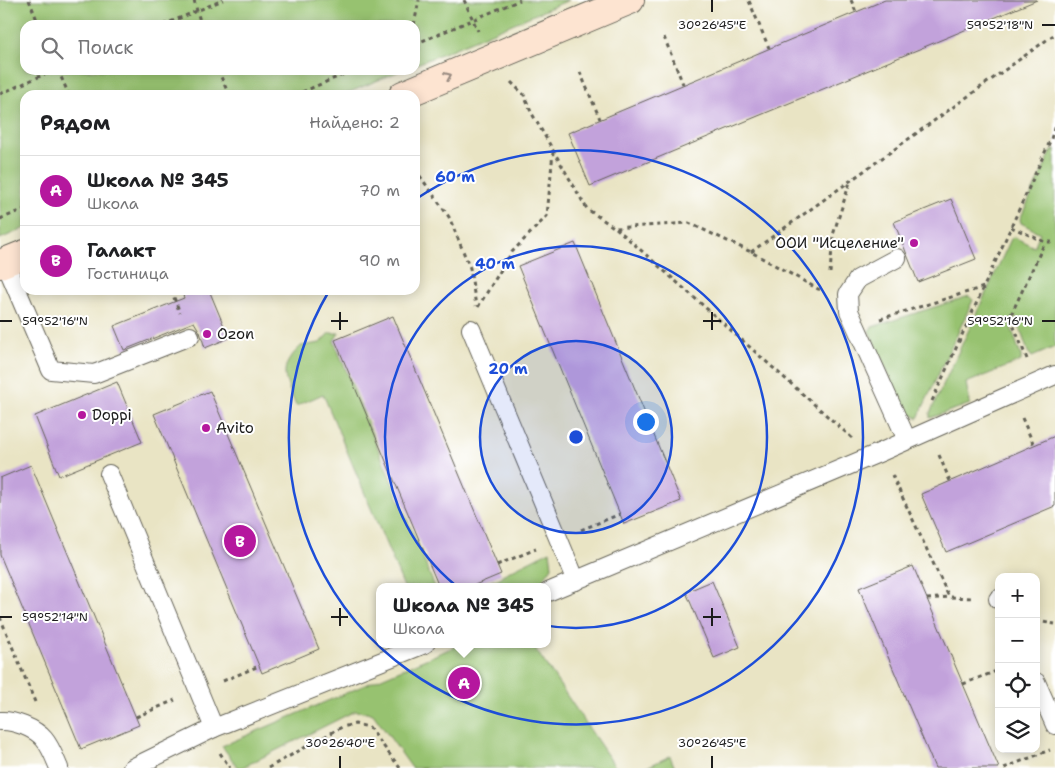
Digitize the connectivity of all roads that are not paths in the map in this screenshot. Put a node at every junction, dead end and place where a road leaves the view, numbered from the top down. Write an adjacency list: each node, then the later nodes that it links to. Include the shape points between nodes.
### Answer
1 (630, 0): 2 (street, one-way to 1)
2 (415, 90)
3 (897, 258): 10 (lane, via 858,279 848,294 849,311)
4 (10, 260): 5 (lane)
5 (20, 287)
6 (23, 295): 8 (lane, via 51,370 94,374)
7 (471, 329): 12 (lane)
8 (190, 336)
9 (1055, 375): 10 (lane)
10 (907, 440): 12 (lane)
11 (109, 474): 18 (lane)
12 (576, 581): 13 (lane)
13 (551, 591)
14 (415, 648): 18 (lane)
15 (1040, 691): 17 (lane)
16 (0, 721): 19 (lane, via 26,726 44,738)
17 (1055, 725)
18 (214, 728): 20 (lane)
19 (59, 768)
20 (132, 768)

